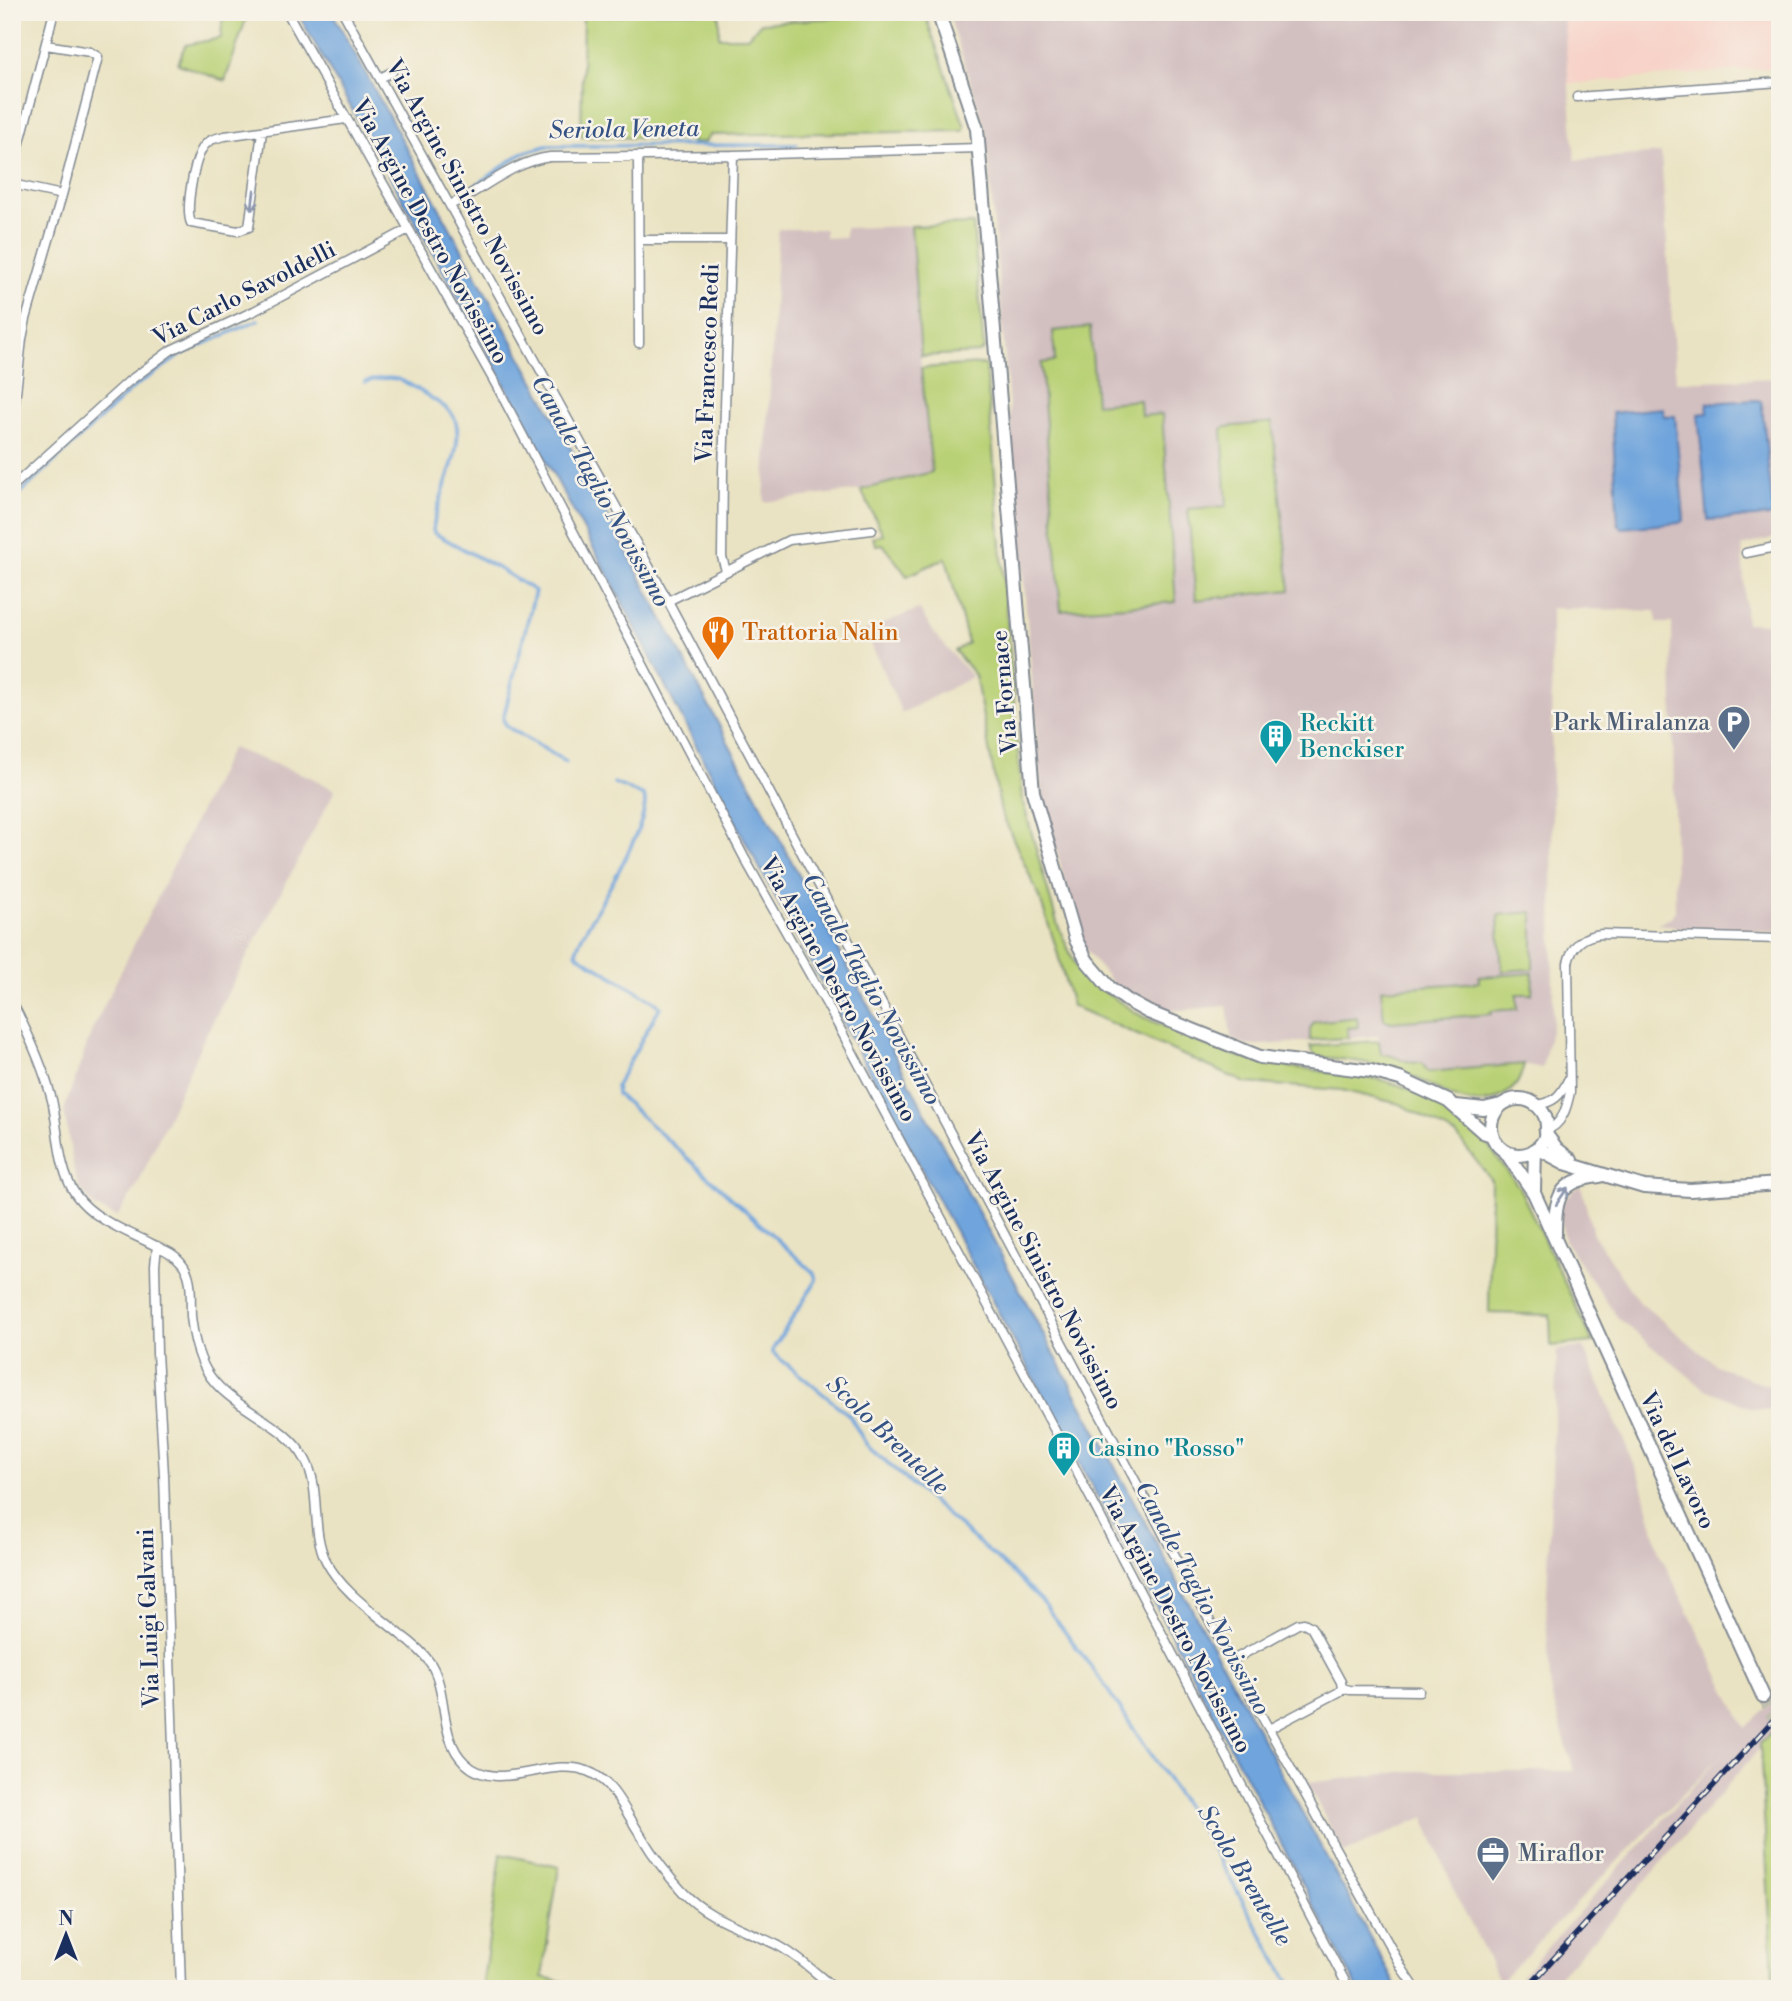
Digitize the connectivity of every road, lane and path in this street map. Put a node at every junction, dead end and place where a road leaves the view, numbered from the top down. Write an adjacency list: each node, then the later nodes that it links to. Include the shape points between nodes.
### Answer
1 (54, 12): 5 (street)
2 (287, 12): 10 (street, Via Argine Destro Novissimo)
3 (343, 12): 7 (street, Via Argine Sinistro Novissimo)
4 (939, 12): 12 (street, Via Fornace)
5 (46, 45): 15 (street); 17 (street, via 97,57)
6 (392, 72): 7 (street)
7 (380, 78): 18 (street, Via Argine Sinistro Novissimo)
8 (1780, 82): 9 (street)
9 (1577, 97)
10 (346, 120): 11 (street); 19 (street, Via Argine Destro Novissimo)
11 (262, 132): 11 (street, one-way to 11, via 249,227 238,231 191,223 194,170 203,147 225,136)
12 (979, 148): 13 (street); 35 (street, Via Fornace, via 1033,792 1076,940 1109,987 1148,1012 1260,1057 1386,1074)
13 (733, 155): 14 (street); 21 (street, Via Francesco Redi)
14 (638, 156): 18 (street, via 530,160); 20 (street)
15 (12, 173)
16 (12, 184): 17 (street)
17 (62, 195): 23 (street, via 22,339)
18 (450, 205): 29 (street, Via Argine Sinistro Novissimo)
19 (407, 230): 24 (street, Via Carlo Savoldelli, via 165,354); 53 (street, Via Argine Destro Novissimo, via 499,390)
20 (639, 240): 21 (street); 22 (street)
21 (730, 240): 28 (street, Via Francesco Redi, via 722,557)
22 (639, 343)
23 (12, 428)
24 (12, 487)
25 (872, 530): 28 (street, via 789,540)
26 (1780, 546): 27 (street)
27 (1746, 554)
28 (726, 571): 29 (street)
29 (668, 601): 46 (street, Via Argine Sinistro Novissimo)
30 (1780, 939): 32 (street, via 1602,934 1581,940 1568,963)
31 (12, 1002): 45 (street, via 48,1088 73,1192 94,1213)
32 (1569, 1077): 34 (street, via 1559,1096); 36 (street, via 1564,1112)
33 (1503, 1104): 34 (street, via 1520,1099); 35 (street, Via Fornace, via 1484,1109); 37 (street, via 1492,1118)
34 (1536, 1105): 36 (street)
35 (1456, 1106): 37 (street, Via Fornace)
36 (1546, 1132): 38 (street); 40 (street, via 1557,1149)
37 (1492, 1135): 39 (street)
38 (1536, 1149): 39 (street); 40 (street); 43 (street, Via del Lavoro)
39 (1506, 1152): 43 (street, Via del Lavoro)
40 (1580, 1167): 41 (street)
41 (1604, 1176): 42 (street, via 1658,1189); 44 (street, Via del Lavoro, one-way to 41, via 1554,1211 1560,1194 1581,1179)
42 (1780, 1184)
43 (1534, 1193): 44 (street, Via del Lavoro)
44 (1555, 1242): 49 (street, Via del Lavoro)
45 (157, 1246): 51 (street, Via Luigi Galvani); 52 (street, via 175,1256 187,1271 194,1338 210,1377 225,1394 285,1435 305,1460 313,1479 320,1544 333,1574 431,1665 453,1744 462,1760 476,1771 494,1776 563,1766 597,1776 688,1898 710,1914 788,1952)
46 (1231, 1661): 47 (street, via 1304,1623 1311,1628); 50 (street, Via Argine Sinistro Novissimo)
47 (1342, 1688): 48 (street); 50 (street)
48 (1419, 1691)
49 (1763, 1696)
50 (1269, 1729): 54 (street, Via Argine Sinistro Novissimo)
51 (181, 1989)
52 (835, 1989)
53 (1349, 1989)
54 (1416, 1989)

